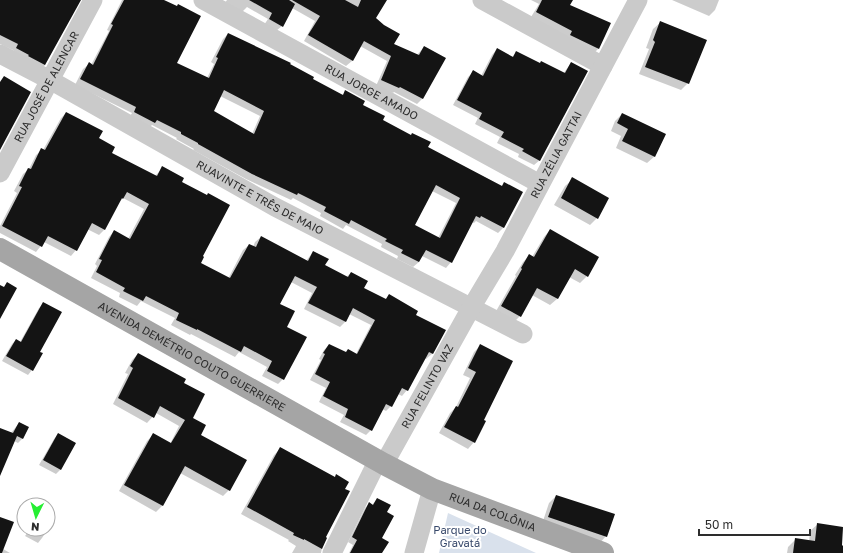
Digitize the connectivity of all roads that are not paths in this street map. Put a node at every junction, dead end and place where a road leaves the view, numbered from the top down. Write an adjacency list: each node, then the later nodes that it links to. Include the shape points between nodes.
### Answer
1 (93, 0): 7 (street, RUA JOSÉ DE ALENCAR)
2 (203, 0): 9 (street, RUA JORGE AMADO)
3 (482, 0): 6 (street)
4 (638, 0): 6 (street, RUA ZÉLIA GATTAI)
5 (0, 54): 7 (street, RUAVINTE E TRÊS DE MAIO)
6 (603, 66): 9 (street, RUA ZÉLIA GATTAI)
7 (50, 80): 8 (street, RUA JOSÉ DE ALENCAR); 11 (street, RUAVINTE E TRÊS DE MAIO, via 275,207)
8 (0, 173)
9 (540, 184): 11 (street, RUA ZÉLIA GATTAI)
10 (0, 249): 13 (main road, AVENIDA DEMÉTRIO COUTO GUERRIERE)
11 (471, 308): 12 (street, RUAVINTE E TRÊS DE MAIO); 13 (street, RUA FELINTO VAZ)
12 (523, 334)
13 (381, 462): 14 (main road, RUA DA COLÔNIA); 15 (street, RUA FELINTO VAZ)
14 (432, 489): 16 (street); 17 (main road, RUA DA COLÔNIA)
15 (332, 553)
16 (414, 553)
17 (603, 553)

